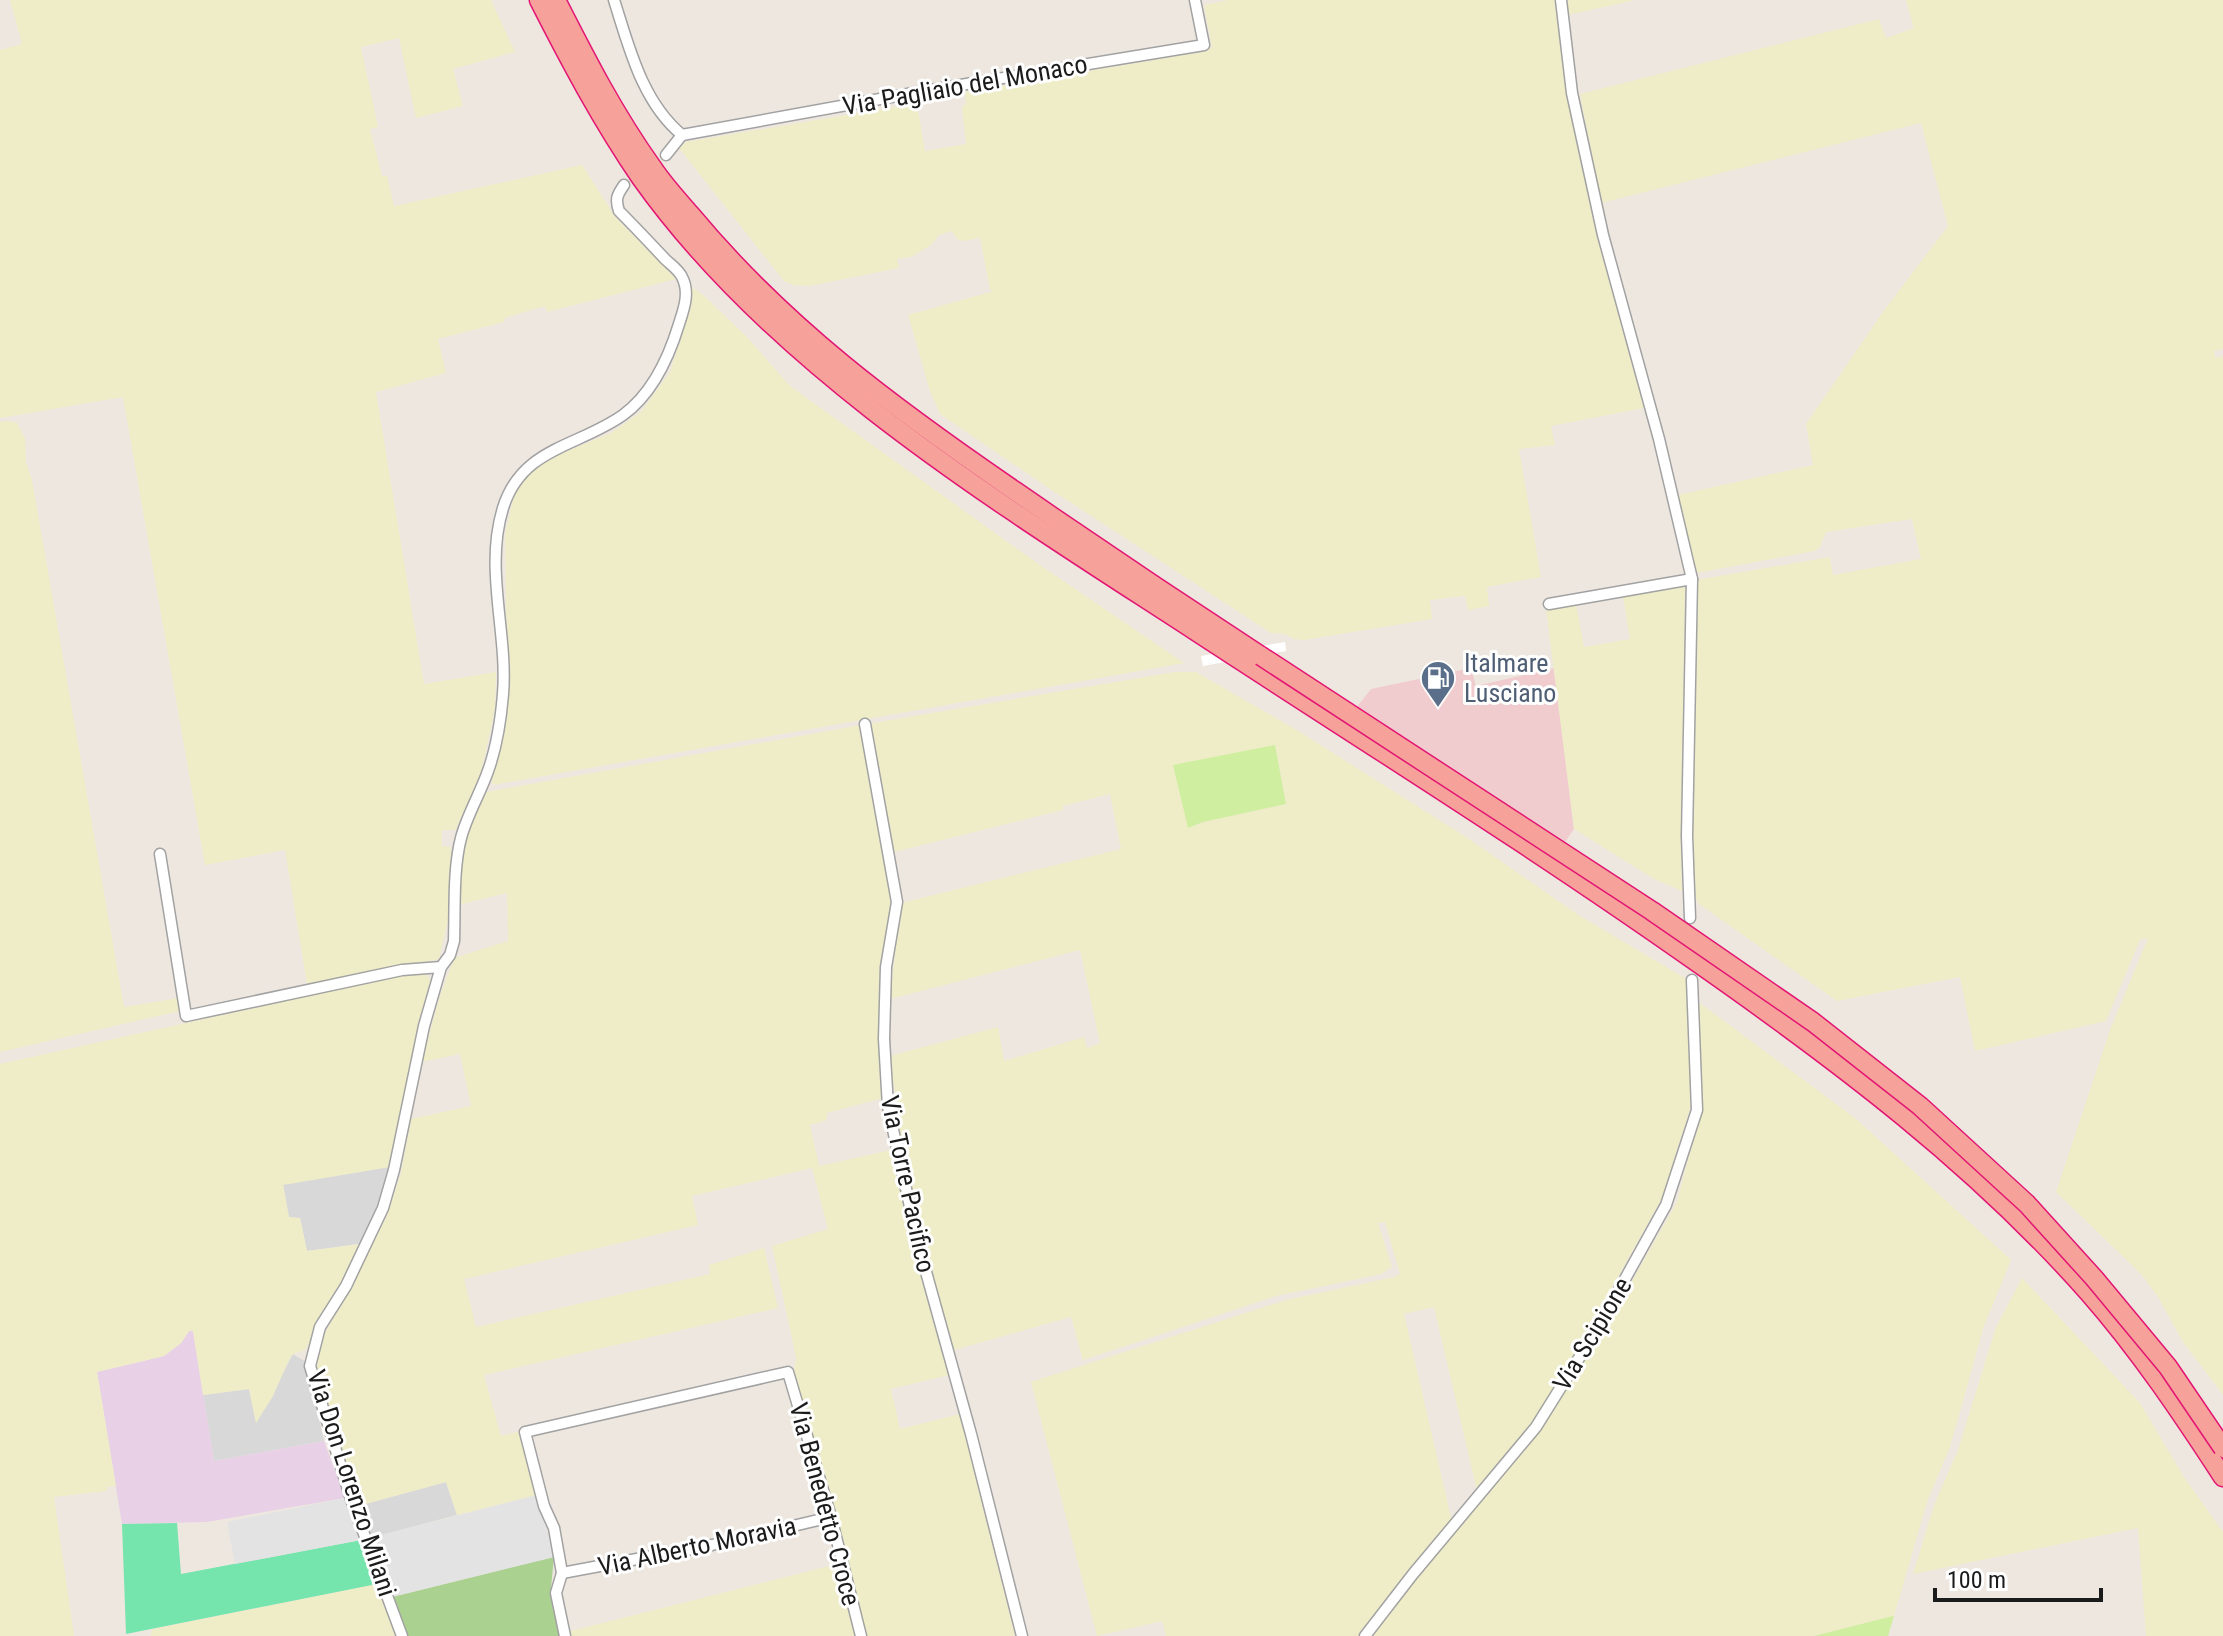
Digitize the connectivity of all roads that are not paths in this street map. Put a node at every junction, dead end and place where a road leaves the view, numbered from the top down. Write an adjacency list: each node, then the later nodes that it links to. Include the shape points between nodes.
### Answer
1 (539, 0): 11 (highway, via 579,78 644,182 716,268 775,326 865,405 972,482)
2 (556, 0): 11 (highway, via 605,96 653,169 768,299 884,400 1121,564)
3 (614, 0): 6 (street, via 632,62 668,124)
4 (1195, 0): 6 (street, Via Pagliaio del Monaco, via 1204,45)
5 (1561, 0): 9 (street, via 1572,93 1603,235)
6 (682, 135): 7 (street)
7 (666, 155)
8 (624, 185): 15 (street, Via Don Lorenzo Milani, via 617,194 619,211 682,276 683,310 663,367 643,395 626,413 530,464 503,507 495,564 503,693 490,766 459,843 454,941)
9 (1692, 579): 10 (street); 14 (street)
10 (1549, 604)
11 (1238, 653): 17 (highway, bridge, via 1652,911 1813,1022 1920,1106 2027,1204 2094,1278 2168,1367); 18 (highway, via 1630,915 1814,1044 1913,1122 2028,1229 2114,1323)
12 (865, 724): 24 (street, Via Torre Pacifico, via 897,902 886,967 888,1107 918,1243)
13 (160, 854): 15 (street, via 186,1016 402,970)
14 (1690, 918)
15 (441, 967): 21 (street, Via Don Lorenzo Milani, via 383,1208 320,1327 310,1366 351,1499)
16 (1692, 980): 25 (street, Via Scipione, via 1697,1110 1666,1205 1536,1427)
17 (2223, 1448)
18 (2223, 1477)
19 (831, 1517): 20 (street, Via Alberto Moravia); 20 (street, Via Benedetto Croce, via 788,1372 525,1432); 23 (street, Via Benedetto Croce)
20 (562, 1573): 22 (street, via 556,1593)
21 (402, 1636)
22 (565, 1636)
23 (861, 1636)
24 (1022, 1636)
25 (1365, 1636)

